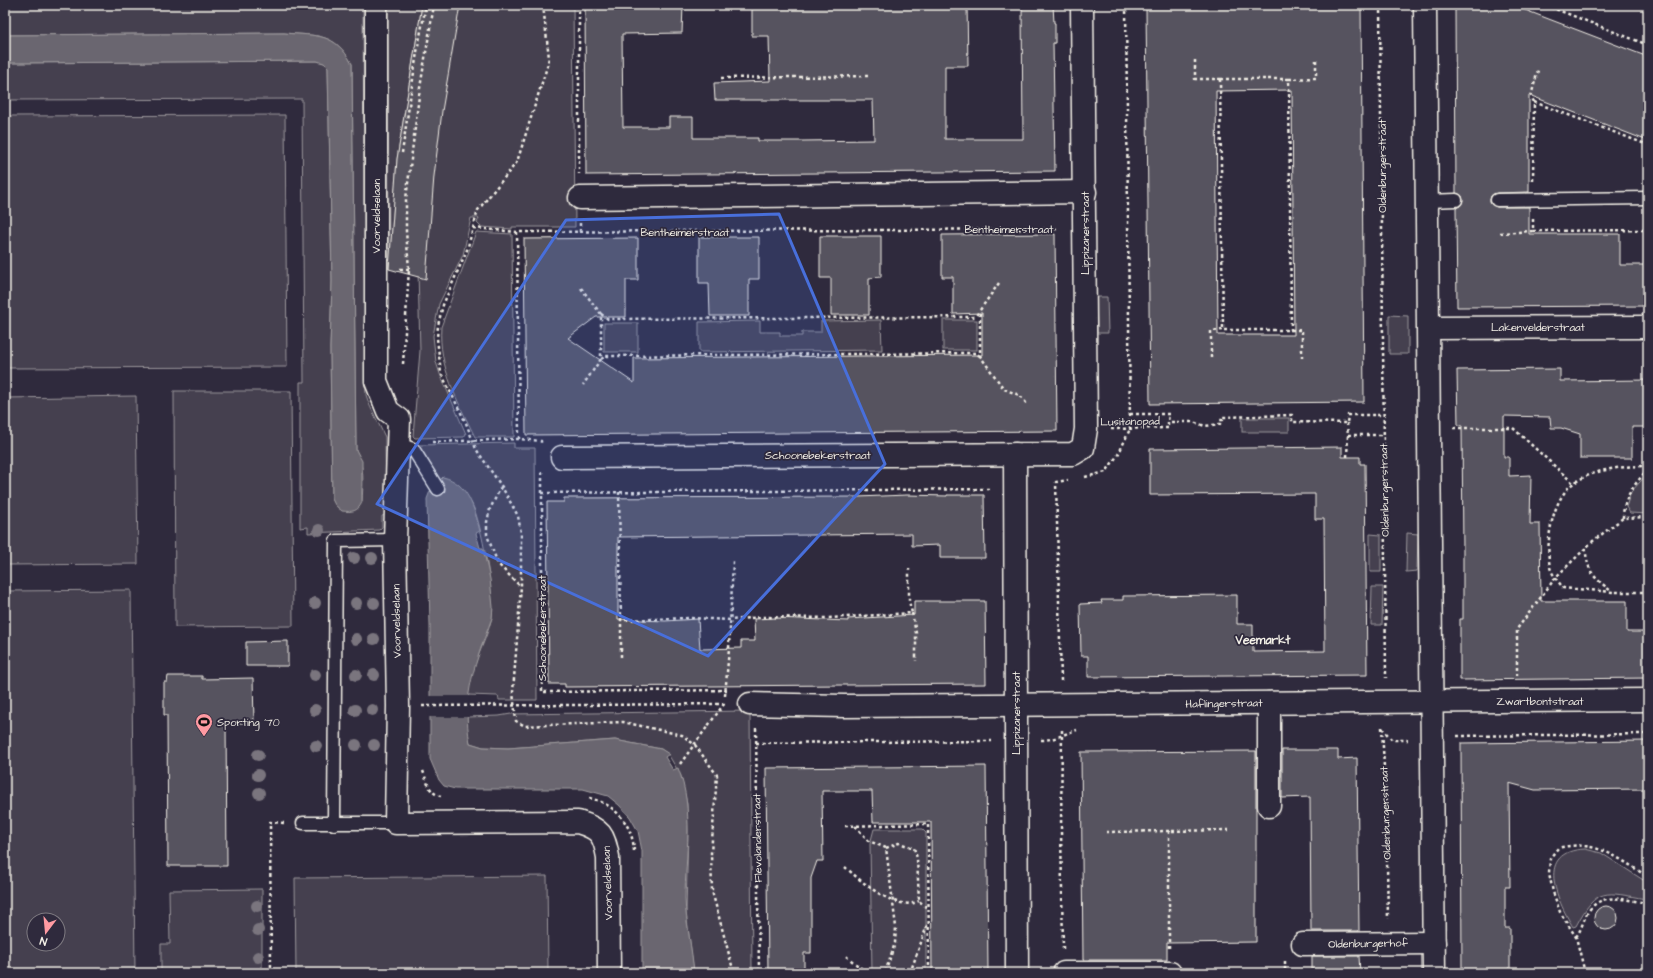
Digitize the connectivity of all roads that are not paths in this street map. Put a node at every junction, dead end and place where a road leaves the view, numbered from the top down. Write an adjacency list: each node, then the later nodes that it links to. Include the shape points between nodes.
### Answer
1 (376, 5): 12 (street, Voorveldselaan, via 376,381 388,411 399,419)
2 (1082, 5): 4 (street, Lippizanerstraat)
3 (1425, 5): 9 (street)
4 (1085, 192): 5 (street); 14 (street, Lippizanerstraat, via 1086,429 1083,448)
5 (580, 198)
6 (1648, 198): 8 (lane)
7 (1456, 200): 9 (lane)
8 (1497, 200)
9 (1428, 201): 11 (street)
10 (1648, 327): 11 (street, Lakenvelderstraat)
11 (1429, 328): 19 (street)
12 (397, 443): 16 (lane, via 412,449); 17 (street, Voorveldselaan)
13 (1015, 454): 14 (street, Schoonebekerstraat); 15 (street, Schoonebekerstraat); 22 (street, Lippizanerstraat)
14 (1073, 454)
15 (562, 457)
16 (438, 489)
17 (395, 540): 25 (street, Voorveldselaan, via 398,706); 26 (lane, via 336,541)
18 (1648, 700): 19 (street, Zwartbontstraat)
19 (1432, 701): 20 (street, Haflingerstraat); 27 (street)
20 (1269, 702): 22 (street, Haflingerstraat); 23 (street)
21 (753, 704): 22 (street)
22 (1017, 704): 30 (street, Lippizanerstraat)
23 (1269, 806)
24 (303, 823): 26 (lane, Voorveldselaan)
25 (396, 823): 26 (lane, Voorveldselaan); 29 (street, Voorveldselaan, via 578,822 593,826 605,841 608,858)
26 (334, 824)
27 (1434, 943): 28 (street, Oldenburgerhof); 33 (street)
28 (1303, 944)
29 (609, 973)
30 (1017, 973)
31 (1064, 973): 32 (street)
32 (1170, 973)
33 (1434, 973)

